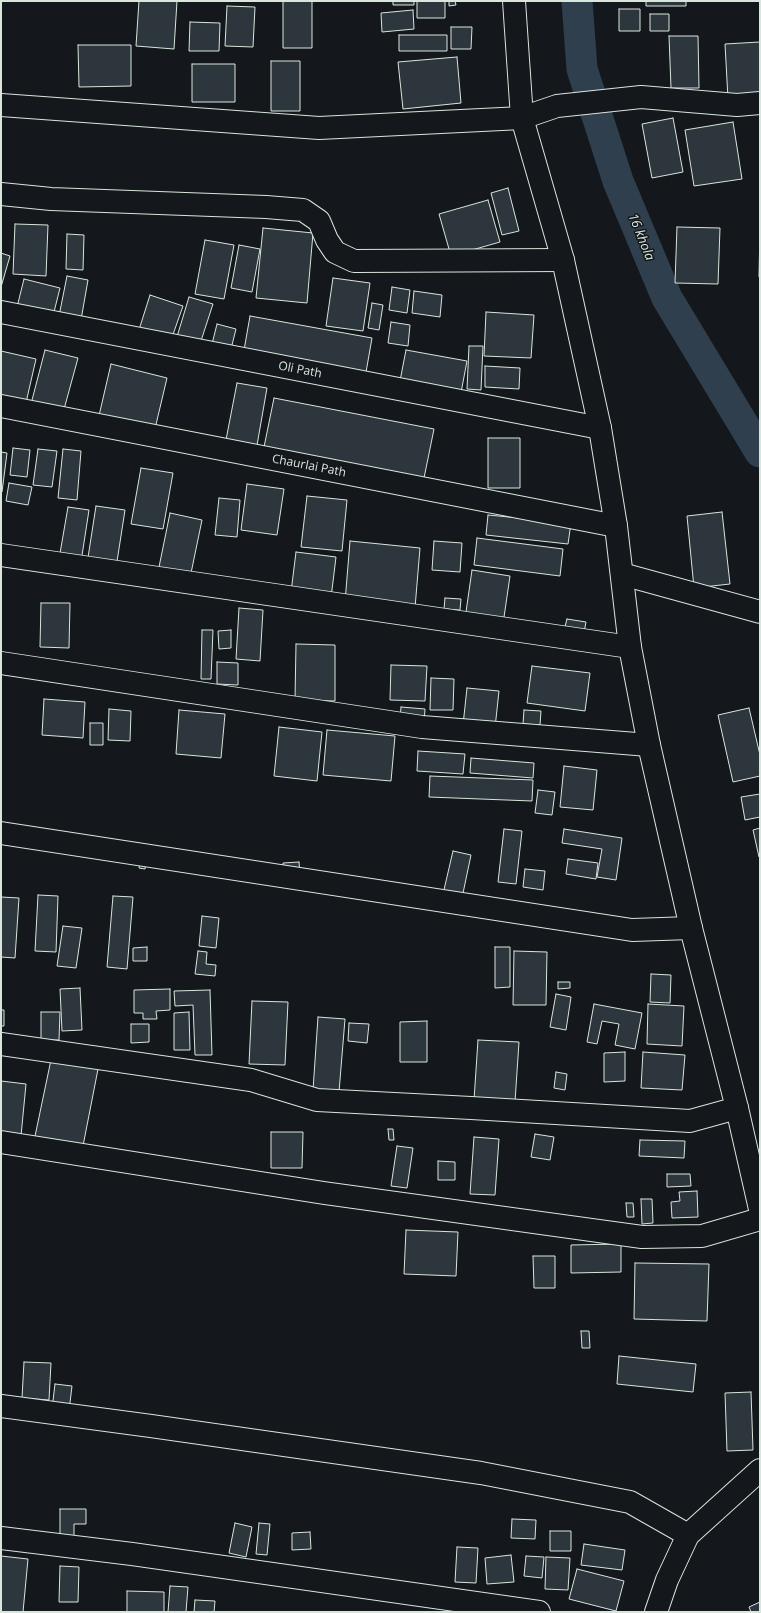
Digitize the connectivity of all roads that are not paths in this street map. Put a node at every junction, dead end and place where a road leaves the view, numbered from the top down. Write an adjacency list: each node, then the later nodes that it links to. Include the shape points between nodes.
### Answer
1 (514, 1): 4 (street)
2 (760, 103): 4 (street, via 737,105 641,97 557,106)
3 (1, 105): 4 (street, via 319,128)
4 (522, 118): 6 (street)
5 (1, 194): 6 (street, via 51,199 303,210 319,221 335,252 354,261)
6 (563, 260): 9 (street)
7 (1, 312): 9 (street, Oli Path)
8 (1, 406): 10 (street, Chaurlai Path)
9 (600, 428): 10 (street)
10 (616, 526): 12 (street)
11 (1, 554): 14 (street)
12 (622, 574): 13 (street); 14 (street)
13 (760, 612)
14 (630, 647): 16 (street)
15 (1, 663): 16 (street, via 422,727)
16 (650, 745): 18 (street)
17 (1, 833): 18 (street, via 632,930)
18 (691, 928): 20 (street)
19 (1, 1044): 20 (street, via 251,1080 316,1100 690,1121)
20 (737, 1108): 22 (street)
21 (1, 1142): 23 (street, via 324,1193 642,1237 702,1236)
22 (758, 1197)
23 (760, 1219)
24 (1, 1406): 26 (street, via 482,1473 630,1502)
25 (760, 1470): 26 (street)
26 (688, 1536): 29 (street, via 667,1580)
27 (1, 1538): 28 (street)
28 (539, 1612)
29 (656, 1612)

